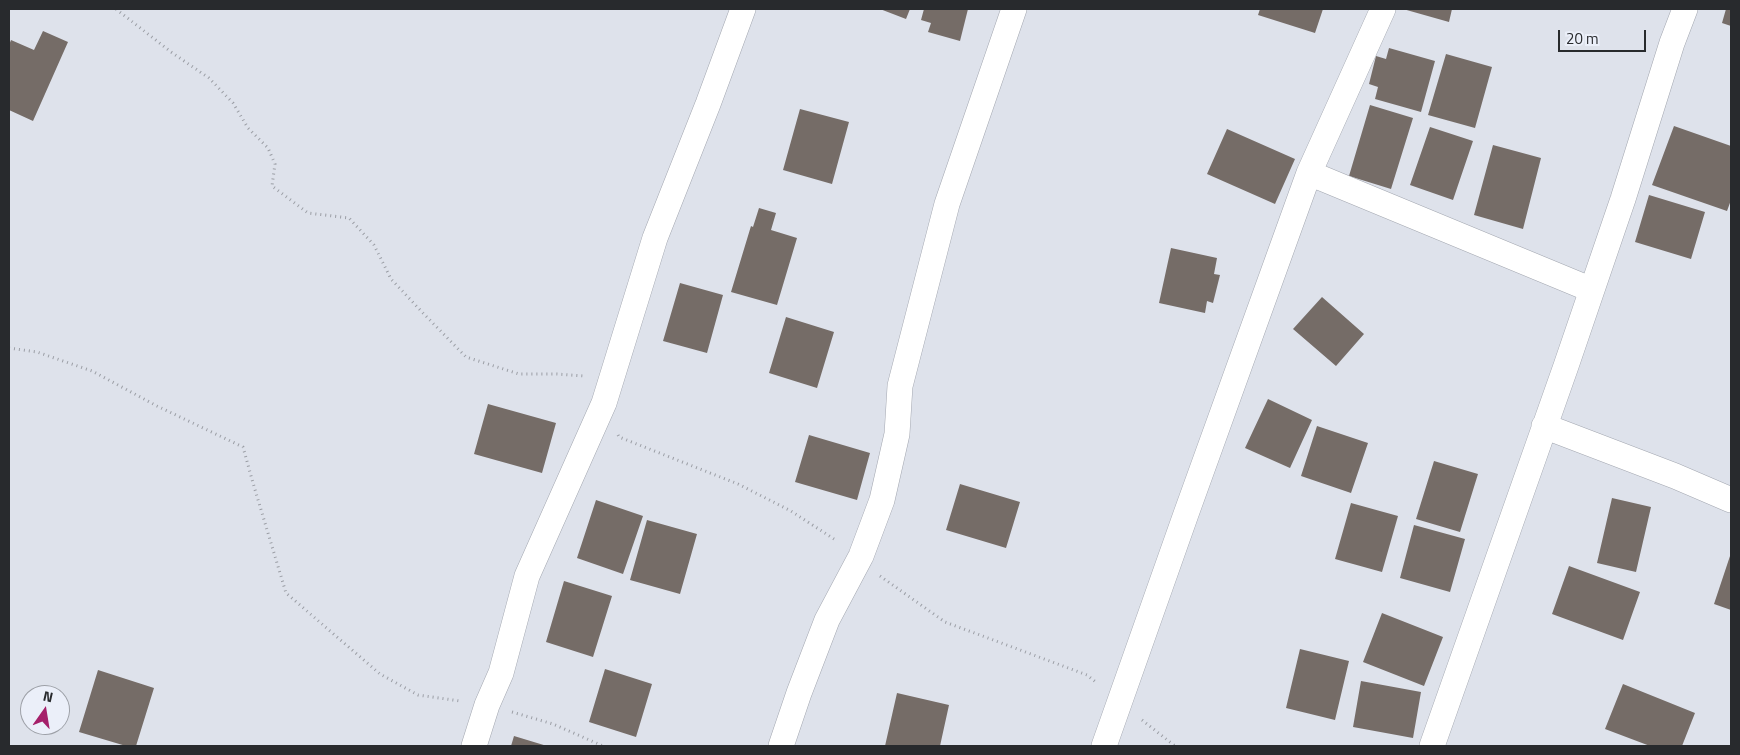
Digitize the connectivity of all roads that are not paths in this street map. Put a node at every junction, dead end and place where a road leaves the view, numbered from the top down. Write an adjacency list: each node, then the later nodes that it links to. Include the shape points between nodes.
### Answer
1 (743, 9): 9 (street, via 655,238 604,403 527,576 501,673)
2 (1014, 9): 10 (street, via 947,204 900,386 897,434 882,500 861,556 827,620)
3 (1383, 9): 5 (street)
4 (1685, 9): 6 (street)
5 (1309, 173): 6 (street); 11 (street)
6 (1592, 290): 7 (street)
7 (1544, 426): 8 (street); 12 (street)
8 (1731, 500)
9 (474, 746)
10 (781, 746)
11 (1104, 746)
12 (1432, 746)

